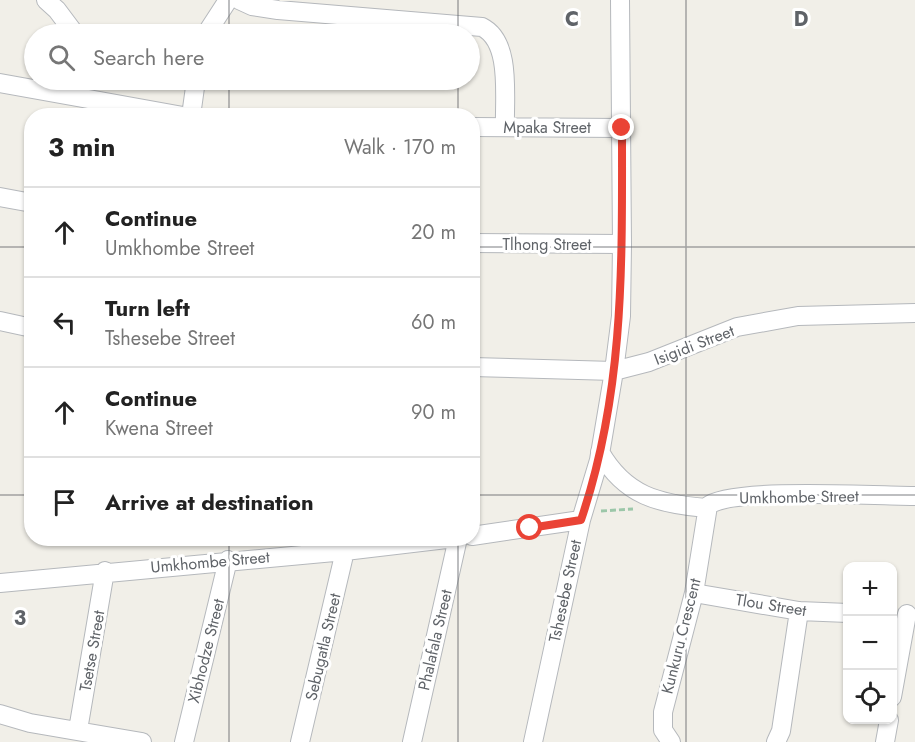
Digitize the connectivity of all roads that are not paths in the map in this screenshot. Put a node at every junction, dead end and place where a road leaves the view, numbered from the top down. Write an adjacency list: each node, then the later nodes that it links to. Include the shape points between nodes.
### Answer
1 (46, 0): 5 (street)
2 (228, 0): 6 (street)
3 (239, 0): 7 (street, via 278,10)
4 (620, 0): 17 (street, Tshesebe Street)
5 (66, 24)
6 (212, 24)
7 (446, 24)
8 (480, 27): 16 (street, via 489,30 500,44)
9 (0, 83): 10 (street)
10 (24, 85)
11 (92, 90): 13 (street)
12 (195, 90): 14 (street)
13 (155, 108)
14 (192, 108)
15 (480, 127): 16 (street, Mpaka Street)
16 (505, 127): 17 (street, Mpaka Street)
17 (622, 128): 21 (street, Tshesebe Street)
18 (1, 203): 19 (street)
19 (24, 203)
20 (480, 243): 21 (street, Tlhong Street)
21 (622, 244): 26 (street, Tshesebe Street, via 621,316)
22 (915, 313): 26 (street, Isigidi Street, via 798,316 747,325)
23 (0, 321): 24 (street)
24 (24, 326)
25 (480, 367): 26 (street, Isigidi Street)
26 (614, 371): 27 (street, Tshesebe Street)
27 (600, 452): 29 (street, via 620,478 639,492 665,504); 30 (street, Tshesebe Street)
28 (915, 496): 29 (street, Umkhombe Street, via 795,494 734,498 711,502)
29 (706, 508): 38 (street, Kunkuru Crescent)
30 (582, 516): 31 (street); 52 (street, Tshesebe Street)
31 (480, 535)
32 (388, 546): 34 (street, Umkhombe Street)
33 (454, 546): 51 (street, Phalafala Street)
34 (345, 551): 35 (street, Umkhombe Street); 50 (street, Sebugatla Street)
35 (228, 560): 36 (street, Umkhombe Street); 49 (street, Xibhodze Street)
36 (105, 571): 37 (street, Umkhombe Street); 47 (street, Tsetse Street)
37 (0, 583)
38 (694, 593): 39 (street, Tlou Street); 53 (street, Kunkuru Crescent, via 663,712 663,730)
39 (799, 611): 40 (street, Tlou Street); 54 (street, via 781,731)
40 (843, 613)
41 (905, 614): 42 (street)
42 (896, 670)
43 (0, 714): 44 (street)
44 (30, 723): 46 (street); 47 (street)
45 (888, 724): 55 (street)
46 (0, 726)
47 (78, 730): 48 (street)
48 (142, 742)
49 (184, 742)
50 (300, 742)
51 (412, 742)
52 (533, 742)
53 (671, 742)
54 (776, 742)
55 (885, 742)

